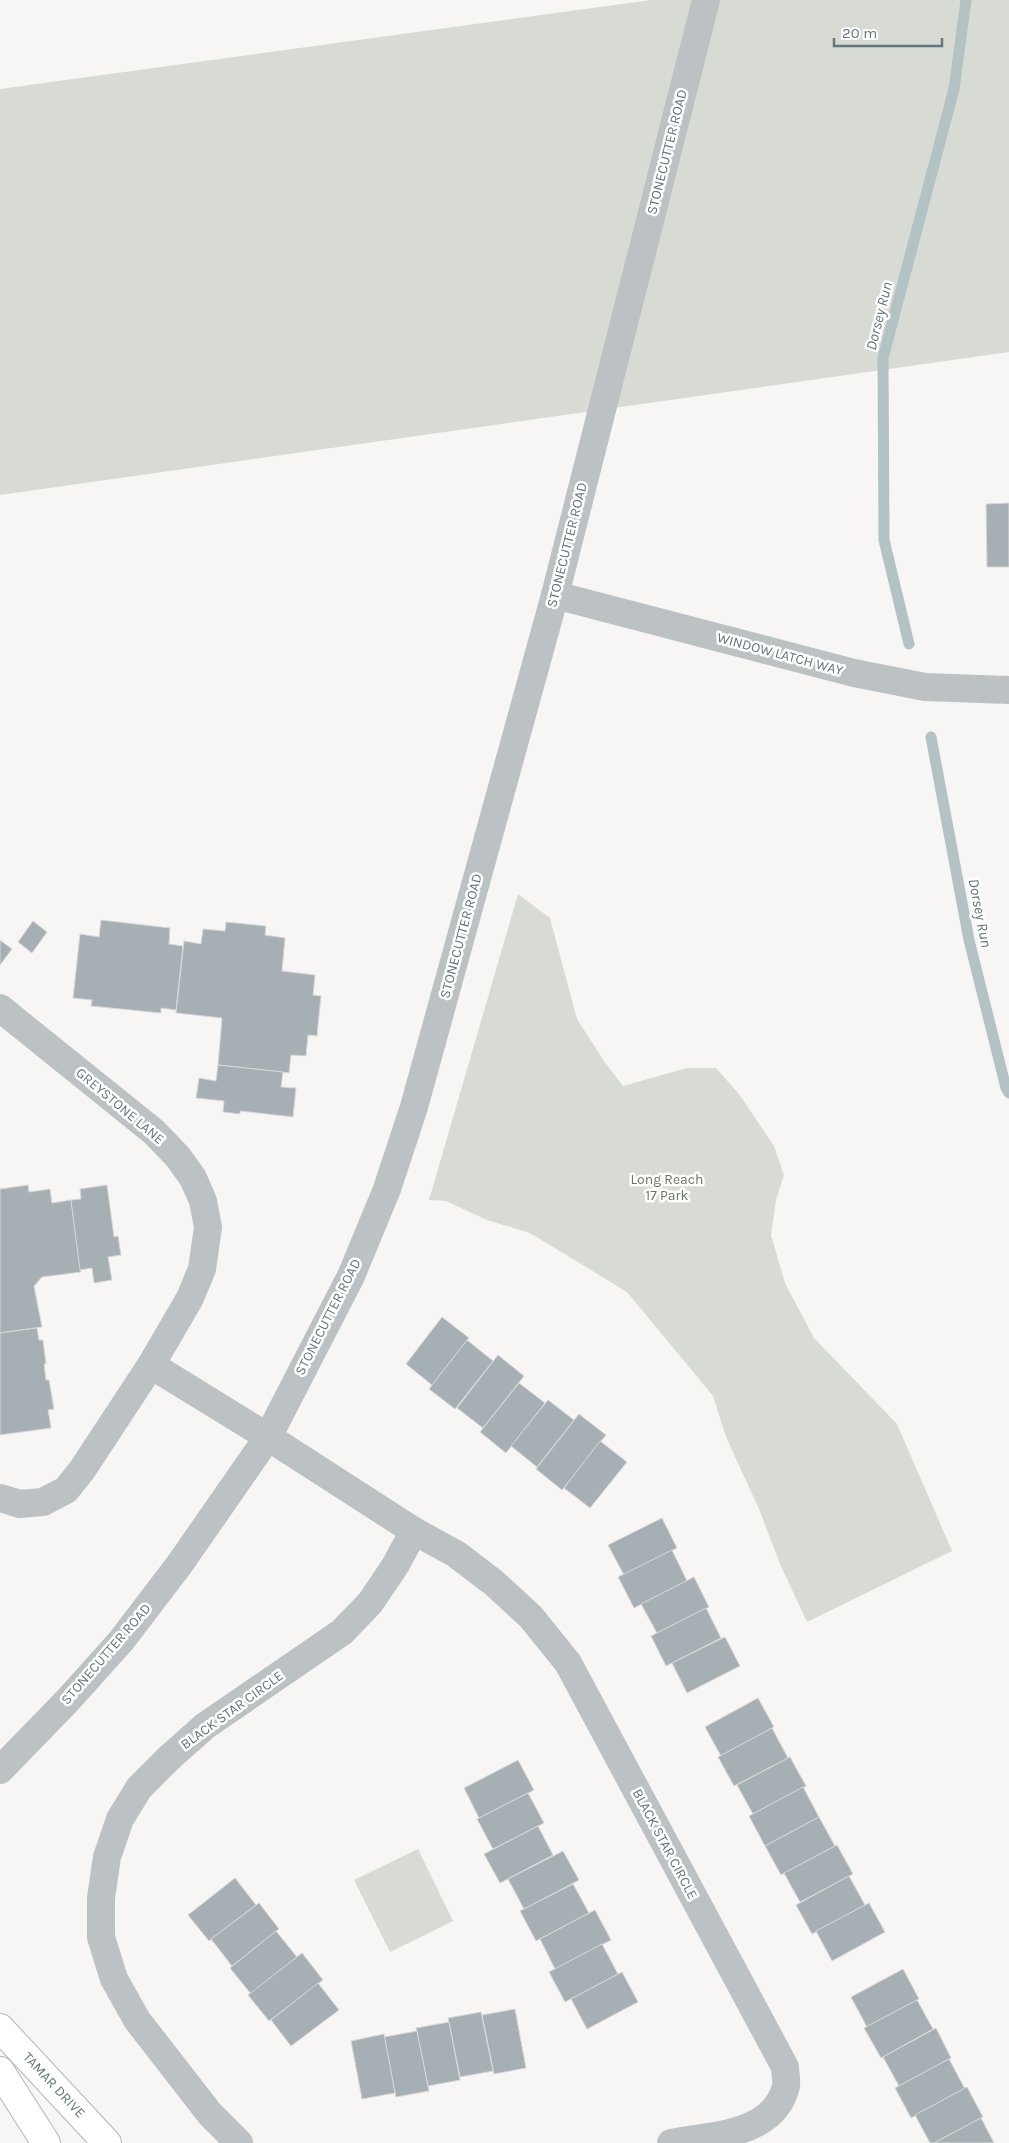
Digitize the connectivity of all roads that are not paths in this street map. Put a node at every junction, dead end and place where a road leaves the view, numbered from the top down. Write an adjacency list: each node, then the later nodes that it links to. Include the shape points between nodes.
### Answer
1 (706, 0): 2 (street, STONECUTTER ROAD)
2 (555, 595): 3 (street, WINDOW LATCH WAY, via 925,687); 6 (street, STONECUTTER ROAD, via 414,1107 387,1189 351,1276)
3 (1009, 690)
4 (0, 1008): 5 (street, GREYSTONE LANE, via 154,1132 193,1178 203,1201 208,1227 202,1269 190,1298)
5 (151, 1365): 6 (street); 7 (street, GREYSTONE LANE, via 66,1490 43,1502 20,1504)
6 (268, 1436): 8 (street, BLACK STAR CIRCLE); 9 (street, STONECUTTER ROAD, via 179,1565 121,1641)
7 (0, 1498)
8 (414, 1531): 14 (street, BLACK STAR CIRCLE, via 370,1603 342,1632 205,1726 139,1788 120,1819 107,1857 101,1898 101,1937 114,1979 137,2020 210,2114); 15 (street, BLACK STAR CIRCLE, via 456,1554 494,1582 531,1617 568,1663 785,2066 786,2085 767,2117 749,2128)
9 (0, 1770)
10 (0, 2028): 13 (street, TAMAR DRIVE)
11 (0, 2070): 12 (street)
12 (46, 2143)
13 (107, 2143)
14 (239, 2143)
15 (671, 2143)

